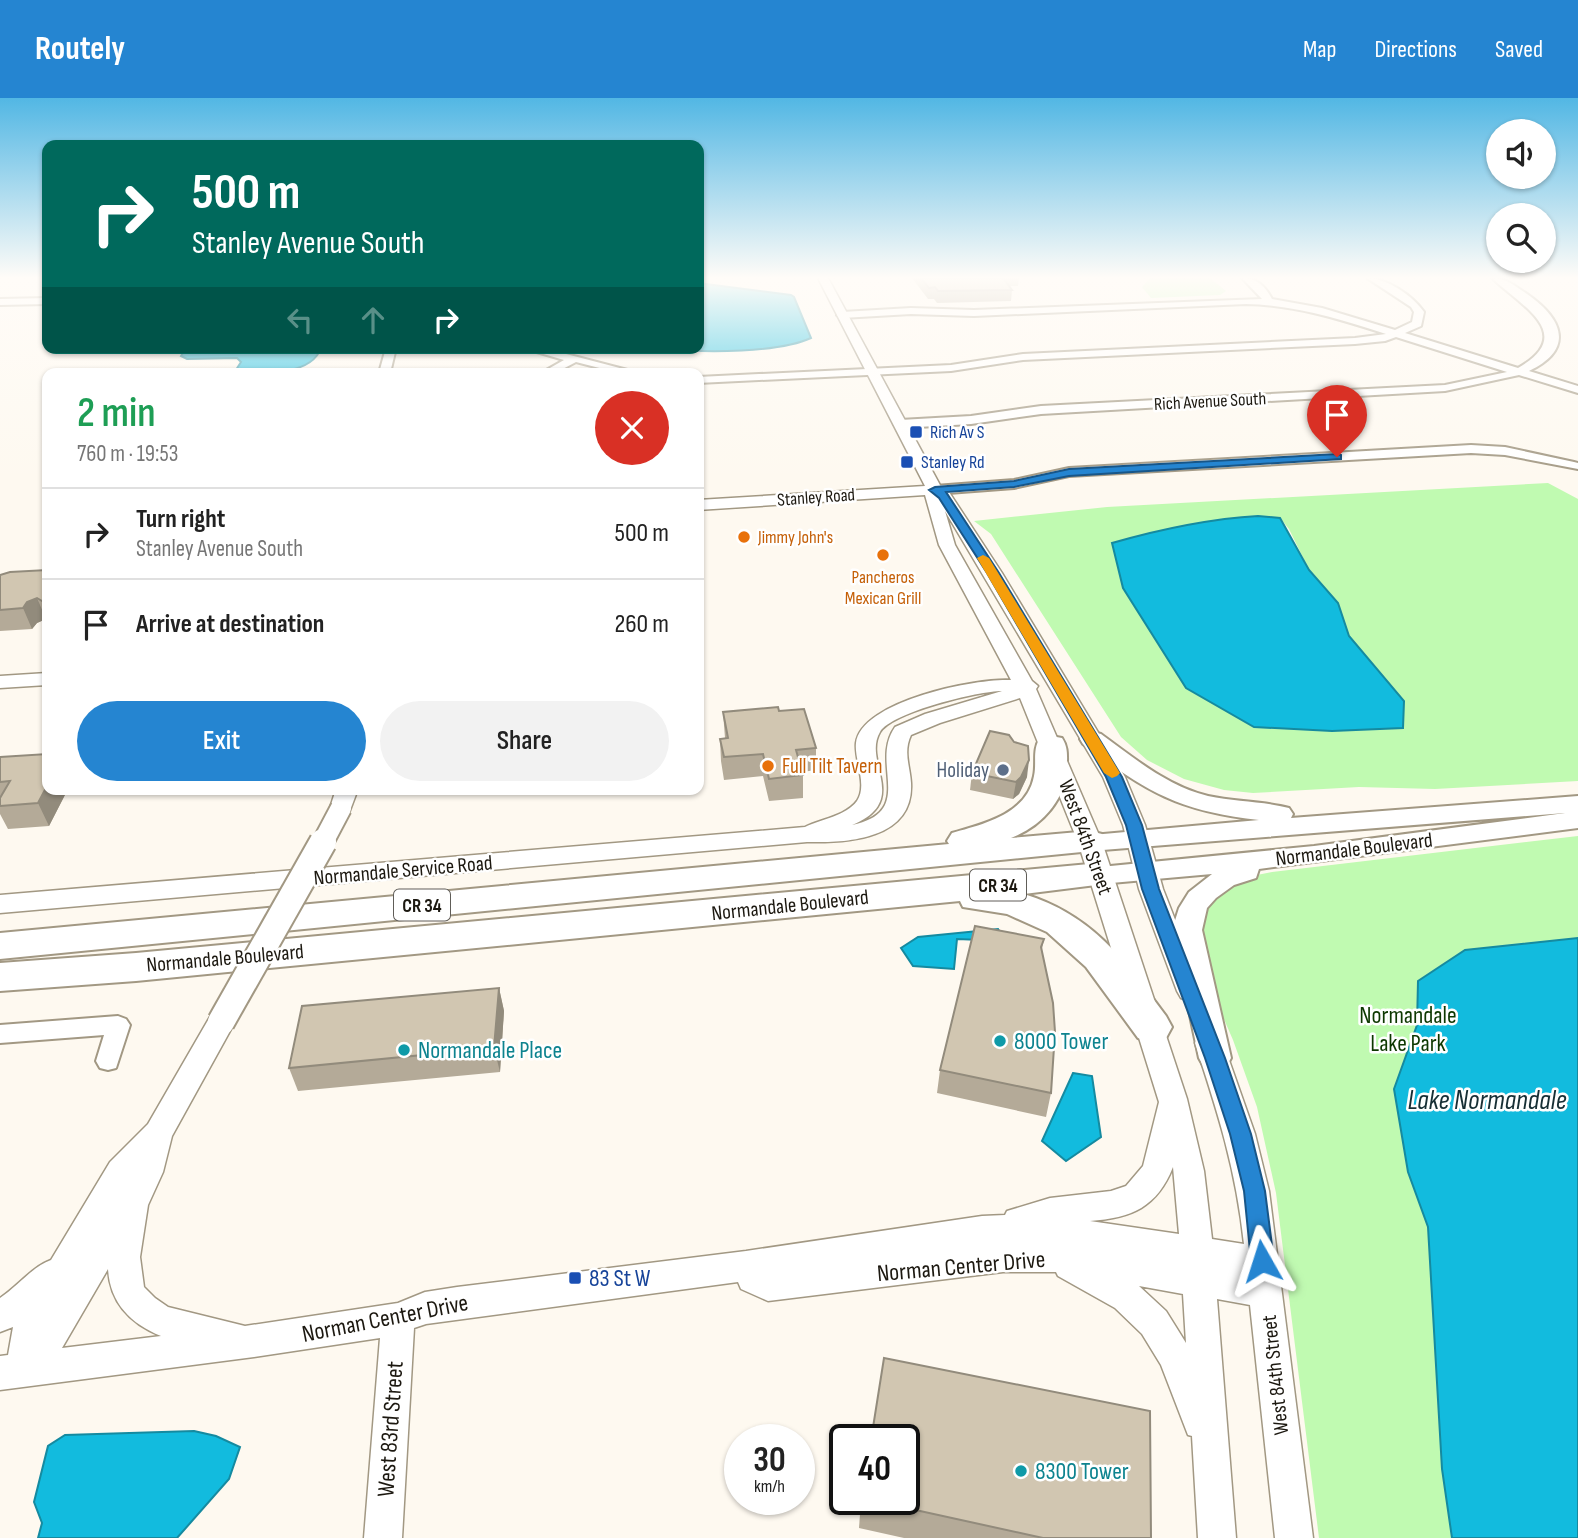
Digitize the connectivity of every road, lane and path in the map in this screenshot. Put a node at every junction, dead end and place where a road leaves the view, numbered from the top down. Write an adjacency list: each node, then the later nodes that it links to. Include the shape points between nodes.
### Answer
1 (858, 345): 9 (street, West 84th Street)
2 (1268, 345): 9 (street, via 1023,357 964,367)
3 (1433, 345): 10 (street)
4 (1553, 345): 10 (street, Rich Avenue South, via 1546,357)
5 (553, 354): 6 (street)
6 (574, 359): 7 (street); 8 (street)
7 (556, 368)
8 (613, 368)
9 (872, 372): 11 (street); 13 (street, West 84th Street)
10 (1520, 372): 12 (street); 13 (street, Rich Avenue South, via 1445,388 1041,410)
11 (704, 380)
12 (1578, 390)
13 (900, 424): 16 (street, West 84th Street)
14 (1576, 463): 15 (street); 16 (street, via 1471,449 1069,472 1014,484)
15 (1567, 479)
16 (935, 490): 17 (street, Stanley Road); 19 (street, West 84th Street); 22 (street, West 84th Street, via 943,495)
17 (861, 495): 18 (street, Stanley Road); 19 (street, via 914,500)
18 (704, 505)
19 (937, 514): 23 (street, West 84th Street, via 962,575)
20 (42, 679): 21 (street)
21 (0, 682)
22 (1058, 682): 23 (street, Normandale Service Road); 24 (street, West 84th Street)
23 (1025, 687): 25 (street, West 84th Street); 36 (street, Normandale Service Road, via 1006,700 902,731 894,749 900,785 894,810 881,823 841,836 807,834)
24 (1092, 739): 28 (main road, via 1143,776 1184,797 1244,810); 30 (street, West 84th Street, via 1114,777)
25 (1051, 745): 32 (street, West 84th Street); 33 (highway, via 1050,779 1041,799 1018,821 981,837)
26 (344, 798): 43 (street, bridge, via 292,901)
27 (1578, 804): 28 (main road, Normandale Boulevard / CR 34)
28 (1348, 820): 30 (main road, Normandale Boulevard / CR 34)
29 (1578, 820): 31 (main road, Normandale Boulevard / CR 34)
30 (1137, 838): 32 (main road, Normandale Boulevard / CR 34); 34 (street, West 84th Street)
31 (1314, 855): 34 (main road, Normandale Boulevard / CR 34); 40 (main road, via 1234,874 1213,884 1192,906 1187,930)
32 (1095, 859): 33 (highway, Normandale Boulevard / CR 34); 34 (main road, Normandale Boulevard / CR 34); 35 (highway, Normandale Boulevard / CR 34); 38 (street, West 84th Street)
33 (845, 865): 37 (highway, Normandale Boulevard / CR 34)
34 (1145, 871): 40 (street, West 84th Street)
35 (897, 894): 37 (highway, Normandale Boulevard / CR 34, via 164,964); 38 (highway, via 991,899 1045,914 1099,955)
36 (0, 904)
37 (5, 969)
38 (1152, 1027): 42 (street, West 84th Street)
39 (0, 1034): 41 (street, via 118,1025)
40 (1215, 1058): 50 (street, West 84th Street, via 1255,1191)
41 (108, 1061)
42 (1173, 1099): 45 (street, via 1155,1175 1139,1194 1121,1203 1055,1211); 49 (street, West 84th Street, via 1189,1171)
43 (158, 1133): 44 (street); 46 (street, via 121,1171)
44 (135, 1202): 53 (street, via 124,1257 128,1292 137,1305 171,1325); 54 (street, via 58,1327)
45 (982, 1230): 48 (street, Norman Center Drive); 49 (street, Norman Center Drive, via 1039,1228)
46 (71, 1255): 51 (street, via 29,1298); 54 (street)
47 (1054, 1256): 48 (street, Norman Center Drive, via 1003,1257 768,1286 753,1278); 49 (street, Norman Center Drive); 55 (street, via 1128,1297 1145,1312 1179,1364)
48 (746, 1266): 52 (street, Norman Center Drive, via 457,1303 425,1308)
49 (1198, 1266): 50 (street, Norman Center Drive); 55 (street, West 84th Street)
50 (1264, 1276): 58 (street, West 84th Street)
51 (0, 1316)
52 (398, 1319): 53 (street, Norman Center Drive); 56 (street, West 83rd Street)
53 (254, 1341): 54 (street, Norman Center Drive)
54 (12, 1371)
55 (1210, 1447): 57 (street, West 84th Street)
56 (383, 1538)
57 (1217, 1538)
58 (1294, 1538)

